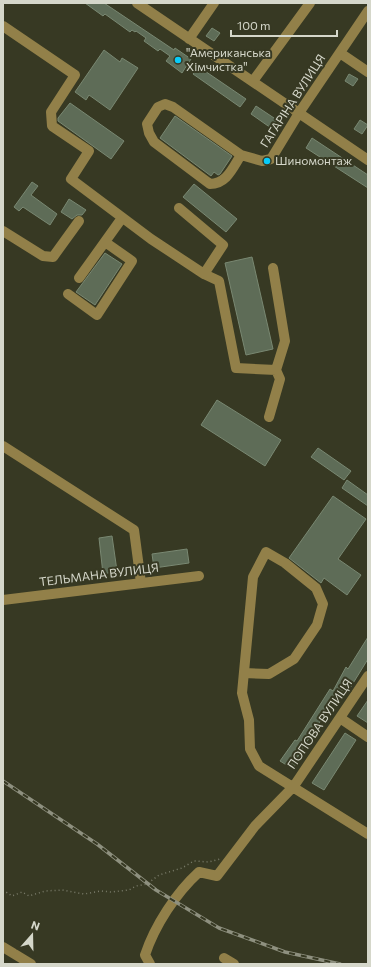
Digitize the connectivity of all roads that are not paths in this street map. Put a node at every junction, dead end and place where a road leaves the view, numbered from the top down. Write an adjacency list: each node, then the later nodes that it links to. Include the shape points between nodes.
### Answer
1 (137, 3): 6 (street)
2 (214, 3): 6 (street)
3 (310, 3): 9 (street)
4 (368, 12): 7 (street, ГАГАРІНА ВУЛИЦЯ)
5 (3, 26): 14 (street, via 75,75 51,112 52,126 89,151 71,179)
6 (189, 38): 9 (street)
7 (340, 53): 8 (street); 10 (street, ГАГАРІНА ВУЛИЦЯ)
8 (368, 72)
9 (252, 81): 10 (street)
10 (299, 113): 11 (street, ГАГАРІНА ВУЛИЦЯ, via 271,159 262,161); 12 (street)
11 (241, 155): 11 (street, ГАГАРІНА ВУЛИЦЯ, via 225,179 218,184 210,184 154,142 146,124 158,107 165,104 173,106)
12 (368, 160)
13 (179, 208): 19 (street, via 223,245)
14 (122, 218): 17 (street); 19 (street)
15 (79, 221): 16 (street, via 53,257 43,256)
16 (3, 231)
17 (105, 242): 20 (street); 21 (street, via 132,261 97,315)
18 (273, 268): 22 (street, via 285,341)
19 (204, 274): 22 (street, via 219,281 236,368)
20 (80, 278)
21 (68, 294)
22 (276, 370): 23 (street, via 280,379)
23 (269, 417)
24 (3, 446): 26 (street, via 134,530)
25 (199, 576): 26 (street, ТЕЛЬМАНА ВУЛИЦЯ)
26 (141, 583): 27 (street, ТЕЛЬМАНА ВУЛИЦЯ)
27 (3, 600)
28 (244, 673): 28 (street, via 253,577 266,552 285,563 316,588 323,604 317,625 294,659 269,674); 32 (street, via 242,693 249,720 250,749 259,766)
29 (368, 676): 30 (street, ПОПОВА ВУЛИЦЯ)
30 (340, 718): 31 (street); 32 (street, ПОПОВА ВУЛИЦЯ)
31 (368, 737)
32 (294, 786): 33 (street); 37 (street, ПОПОВА ВУЛИЦЯ, via 255,826 218,876 199,872 189,881 173,901 149,945 146,955)
33 (368, 834)
34 (3, 947): 36 (street)
35 (224, 958): 38 (street)
36 (31, 964)
37 (150, 964)
38 (234, 964)

